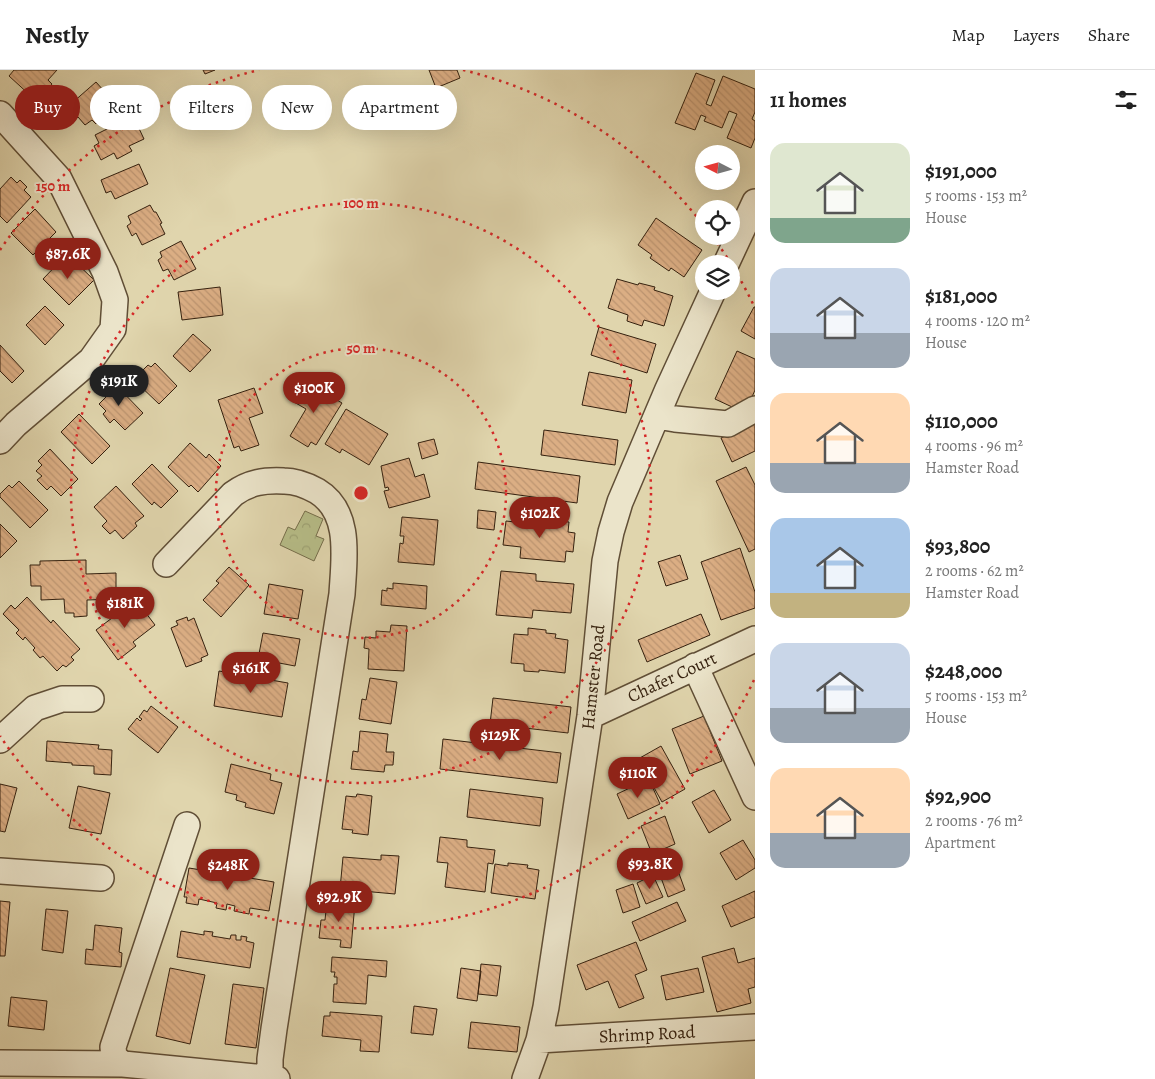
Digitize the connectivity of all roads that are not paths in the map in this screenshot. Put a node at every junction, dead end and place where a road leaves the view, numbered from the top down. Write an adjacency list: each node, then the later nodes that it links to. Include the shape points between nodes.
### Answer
1 (0, 114): 7 (street, via 59,179 105,272 115,300 114,329 91,360)
2 (755, 202): 3 (street)
3 (730, 255)
4 (709, 300): 6 (street, Hamster Road)
5 (755, 409): 6 (street, via 728,424)
6 (657, 416): 12 (street, Hamster Road, via 620,502 611,532)
7 (5, 425)
8 (166, 564): 22 (street, via 233,494 242,487 264,481 298,483 323,495 333,506 343,533 342,594 277,1010)
9 (755, 639): 10 (street, Chafer Court)
10 (695, 666): 12 (street, Chafer Court); 14 (street)
11 (91, 699): 13 (street, via 62,699 35,708)
12 (590, 716): 19 (street, Hamster Road)
13 (0, 740)
14 (755, 797)
15 (187, 825): 21 (street, via 113,1047 114,1057)
16 (0, 871): 17 (street)
17 (101, 878)
18 (755, 1027): 19 (street, Shrimp Road)
19 (539, 1040): 24 (street, Hamster Road)
20 (0, 1063): 21 (street)
21 (123, 1064): 22 (street)
22 (270, 1079): 23 (street)
23 (277, 1079)
24 (525, 1079)

